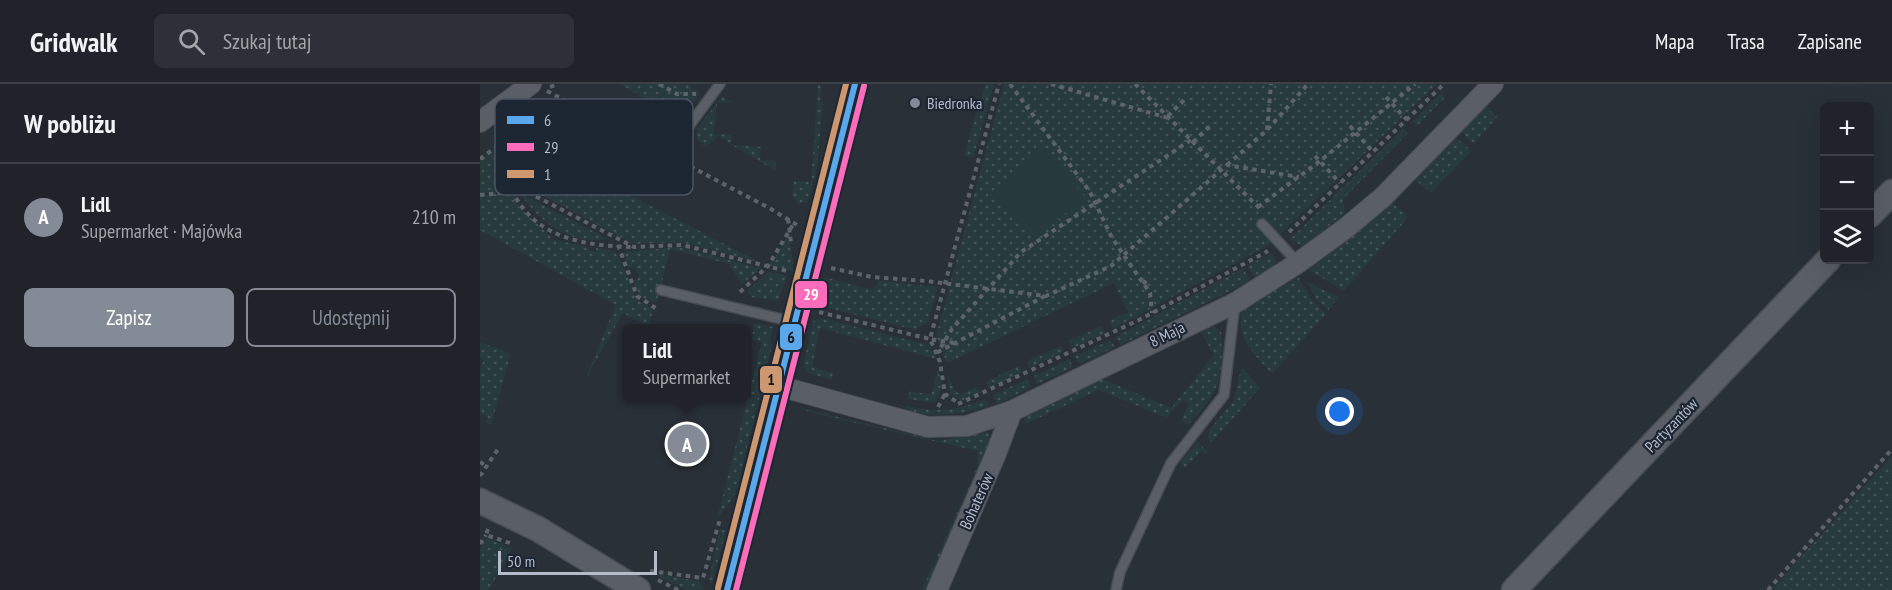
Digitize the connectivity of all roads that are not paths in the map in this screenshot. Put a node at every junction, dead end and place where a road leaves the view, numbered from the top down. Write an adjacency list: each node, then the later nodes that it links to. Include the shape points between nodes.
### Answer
1 (720, 84): 7 (lane)
2 (855, 84): 16 (street)
3 (1493, 84): 12 (street, 8 Maja, via 1383,197)
4 (537, 87): 5 (street)
5 (517, 99)
6 (495, 113): 8 (street)
7 (693, 120)
8 (480, 122)
9 (1892, 192): 10 (street)
10 (1874, 211)
11 (1262, 224): 12 (lane)
12 (1298, 263): 15 (street, 8 Maja)
13 (1824, 264): 24 (street, Partyzantów)
14 (661, 290): 16 (lane)
15 (1235, 303): 18 (street, 8 Maja); 23 (lane, via 1224,395 1171,463 1120,572)
16 (802, 316): 17 (street)
17 (779, 386): 18 (street, 8 Maja, via 928,427 967,426); 21 (street)
18 (1012, 411): 22 (street, Bohaterów)
19 (480, 501): 20 (street)
20 (643, 580)
21 (727, 590)
22 (937, 590)
23 (1116, 590)
24 (1514, 590)

